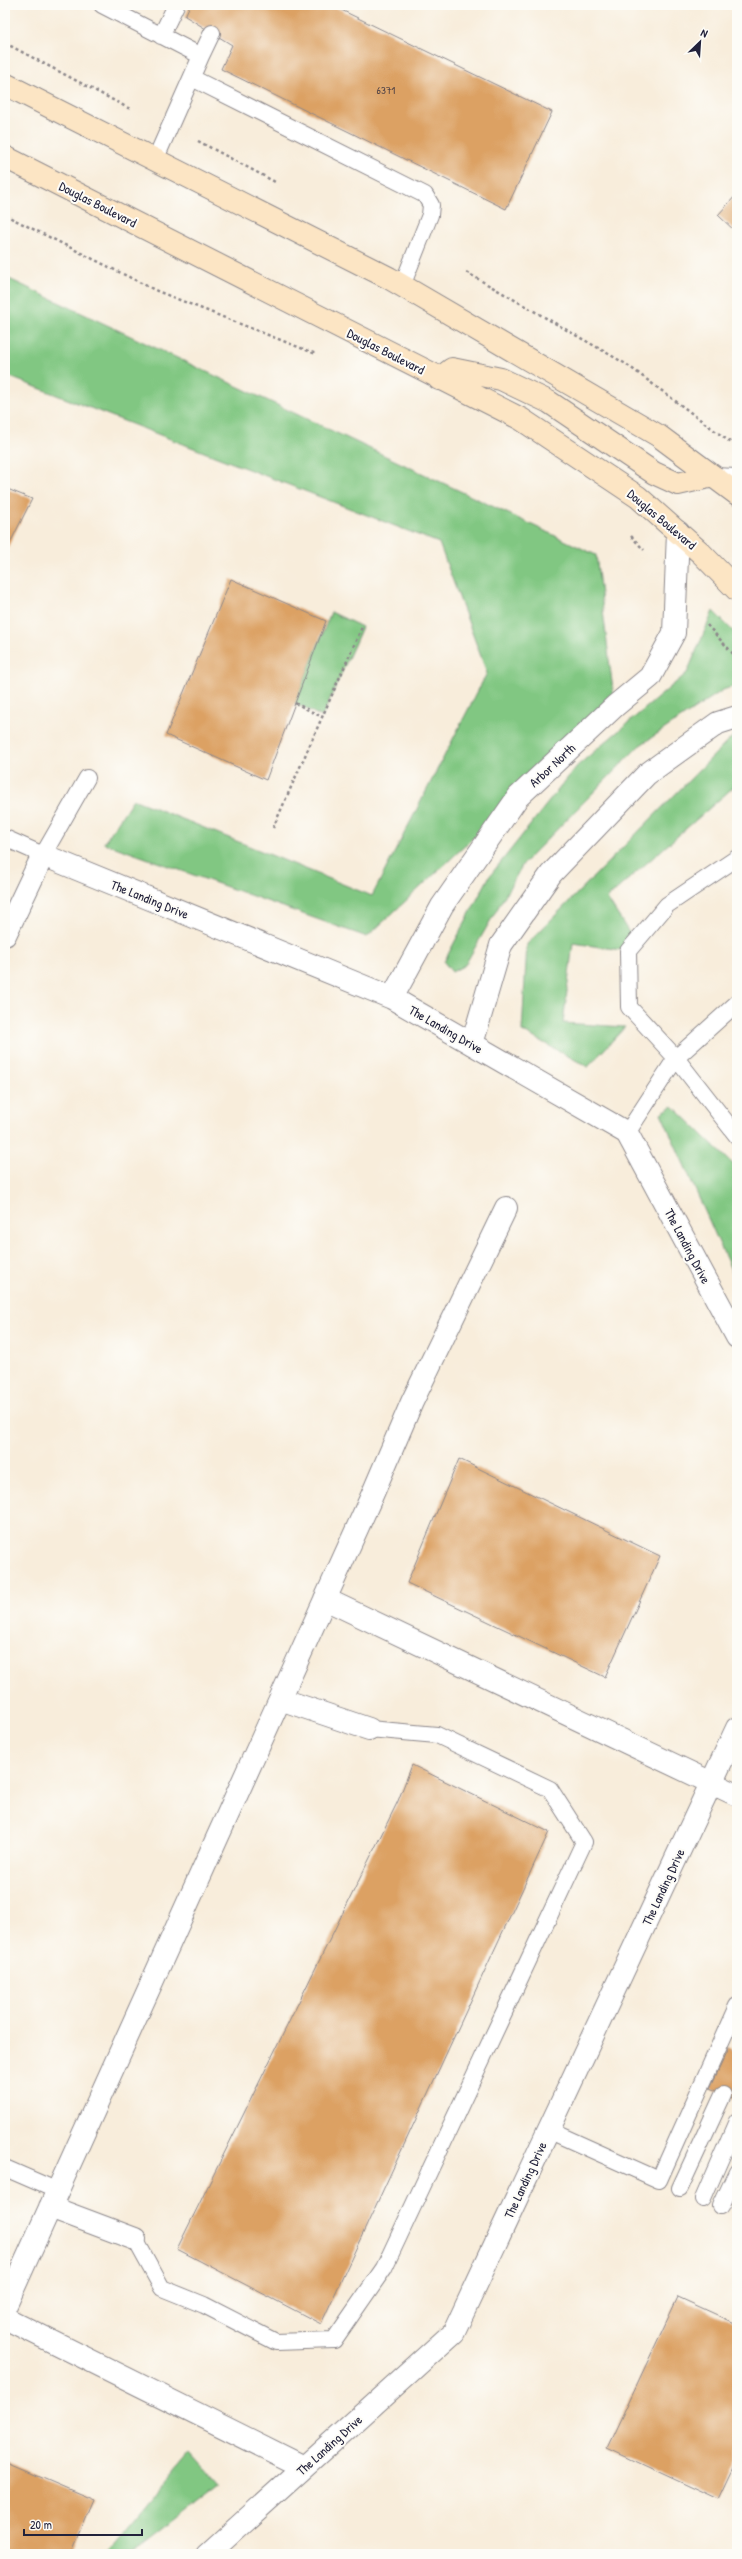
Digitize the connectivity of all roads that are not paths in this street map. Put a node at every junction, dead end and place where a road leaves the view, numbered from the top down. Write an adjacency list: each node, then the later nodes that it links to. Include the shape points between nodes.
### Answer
1 (102, 5): 4 (lane)
2 (176, 5): 4 (lane)
3 (212, 33): 5 (lane)
4 (161, 36): 5 (lane)
5 (201, 56): 6 (lane)
6 (192, 78): 9 (lane); 10 (lane, via 425,195 431,205 430,215)
7 (5, 84): 9 (main road)
8 (5, 157): 11 (main road, Douglas Boulevard)
9 (155, 160): 10 (main road)
10 (402, 286): 12 (main road, via 659,436)
11 (439, 379): 12 (main road, via 452,369 501,379 549,402 654,473 678,484); 15 (main road, Douglas Boulevard, via 521,419 638,497)
12 (713, 476): 13 (lane); 14 (main road)
13 (737, 477)
14 (737, 494)
15 (678, 532): 16 (main road, Douglas Boulevard); 23 (street, Arbor North, via 674,634 650,677 615,706 518,797 442,906)
16 (737, 590)
17 (737, 717): 25 (street, via 718,723 647,774 551,874 501,945)
18 (88, 778): 20 (lane)
19 (5, 838): 20 (lane)
20 (43, 855): 22 (street); 23 (street, The Landing Drive)
21 (737, 858): 26 (lane, via 667,905 628,951 629,1008)
22 (5, 935)
23 (392, 998): 25 (street, The Landing Drive)
24 (737, 1003): 26 (lane)
25 (472, 1044): 27 (street, The Landing Drive)
26 (676, 1058): 27 (lane); 28 (lane)
27 (627, 1133): 30 (street, The Landing Drive)
28 (737, 1136)
29 (506, 1208): 31 (street, via 412,1402)
30 (737, 1337)
31 (326, 1599): 32 (street); 35 (street)
32 (280, 1699): 34 (street); 44 (street)
33 (737, 1728): 35 (street, The Landing Drive)
34 (369, 1729): 47 (lane, via 437,1734 550,1789 584,1842 384,2268 334,2340 276,2342 204,2305 162,2288)
35 (711, 1784): 36 (street); 40 (street, The Landing Drive)
36 (737, 1795)
37 (737, 2006): 40 (lane, via 659,2180)
38 (723, 2095): 43 (lane)
39 (737, 2120): 45 (lane)
40 (548, 2130): 50 (street, The Landing Drive, via 454,2332)
41 (5, 2168): 44 (lane)
42 (737, 2172): 46 (lane)
43 (680, 2188)
44 (54, 2199): 47 (street); 48 (street)
45 (703, 2199)
46 (721, 2206)
47 (135, 2239)
48 (5, 2307)
49 (5, 2318): 50 (street)
50 (304, 2467): 51 (street, The Landing Drive)
51 (208, 2554)

